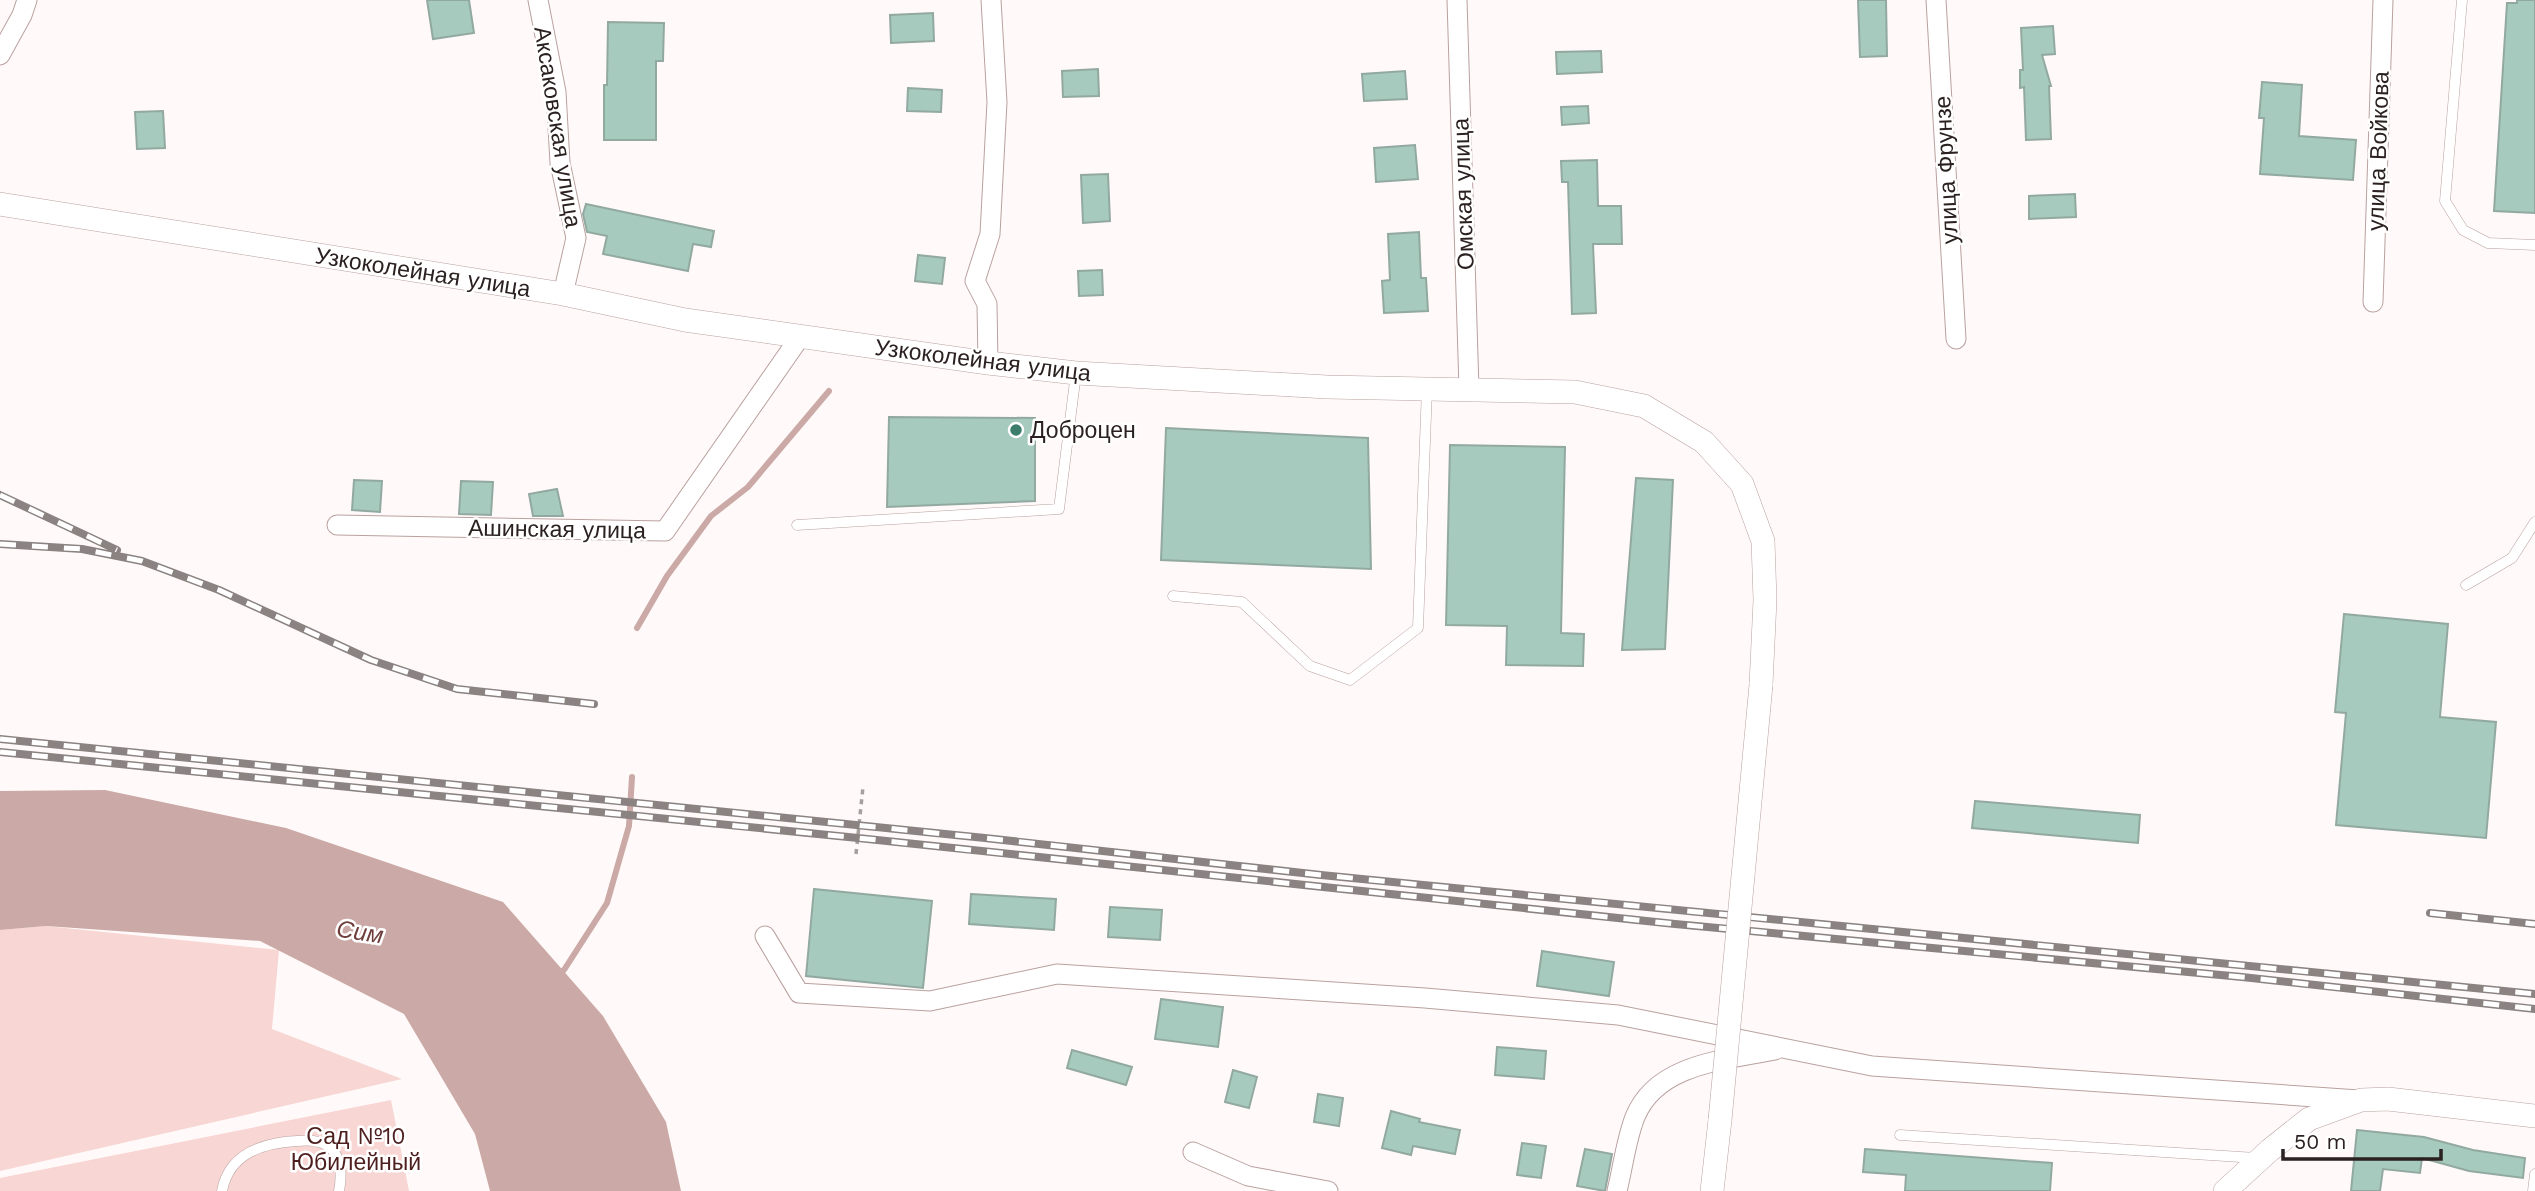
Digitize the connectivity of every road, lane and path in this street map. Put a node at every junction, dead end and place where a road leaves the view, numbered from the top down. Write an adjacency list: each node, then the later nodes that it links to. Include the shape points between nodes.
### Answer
1 (27, 0): 8 (street)
2 (538, 0): 11 (street, Аксаковская улица, via 556,92 560,163 576,238)
3 (991, 0): 15 (street, via 997,102 990,234 975,281 987,304)
4 (1457, 0): 18 (street, Омская улица)
5 (1936, 0): 14 (street, улица Фрунзе)
6 (2384, 0): 12 (street, улица Войкова)
7 (2462, 0): 10 (lane, via 2445,201 2463,230 2487,243)
8 (0, 55)
9 (0, 204): 11 (street, Узкоколейная улица)
10 (2535, 245)
11 (563, 295): 13 (street, Узкоколейная улица)
12 (2373, 302)
13 (800, 337): 15 (street, Узкоколейная улица); 20 (street, Ашинская улица, via 665,531)
14 (1956, 340)
15 (988, 363): 16 (street, Узкоколейная улица)
16 (1076, 373): 17 (street, Узкоколейная улица, via 1327,387); 21 (lane, via 1059,509)
17 (1427, 387): 18 (street, Узкоколейная улица); 23 (lane, via 1418,628 1350,680 1310,666 1242,602)
18 (1469, 389): 38 (street, Узкоколейная улица, bridge, via 1575,392 1644,406 1704,442 1742,484 1763,541 1760,685)
19 (2535, 522): 22 (lane, via 2512,558)
20 (337, 525)
21 (797, 525)
22 (2466, 585)
23 (1173, 596)
24 (863, 787): 25 (path)
25 (856, 854)
26 (765, 936): 27 (street, via 799,993 930,1001 1057,974 1618,1015)
27 (1783, 1048): 28 (street, via 1872,1066); 37 (street, via 1686,1068 1654,1088 1635,1116)
28 (2361, 1100): 29 (street); 32 (street, via 2309,1119)
29 (2535, 1116)
30 (1900, 1135): 32 (lane)
31 (1193, 1152): 36 (street, via 1248,1176)
32 (2261, 1158): 39 (street)
33 (2535, 1174): 40 (lane)
34 (222, 1191): 35 (lane, via 237,1161 255,1148 308,1140 328,1146 340,1163)
35 (339, 1191)
36 (1328, 1191)
37 (1617, 1191)
38 (1712, 1191)
39 (2225, 1191)
40 (2533, 1191)

